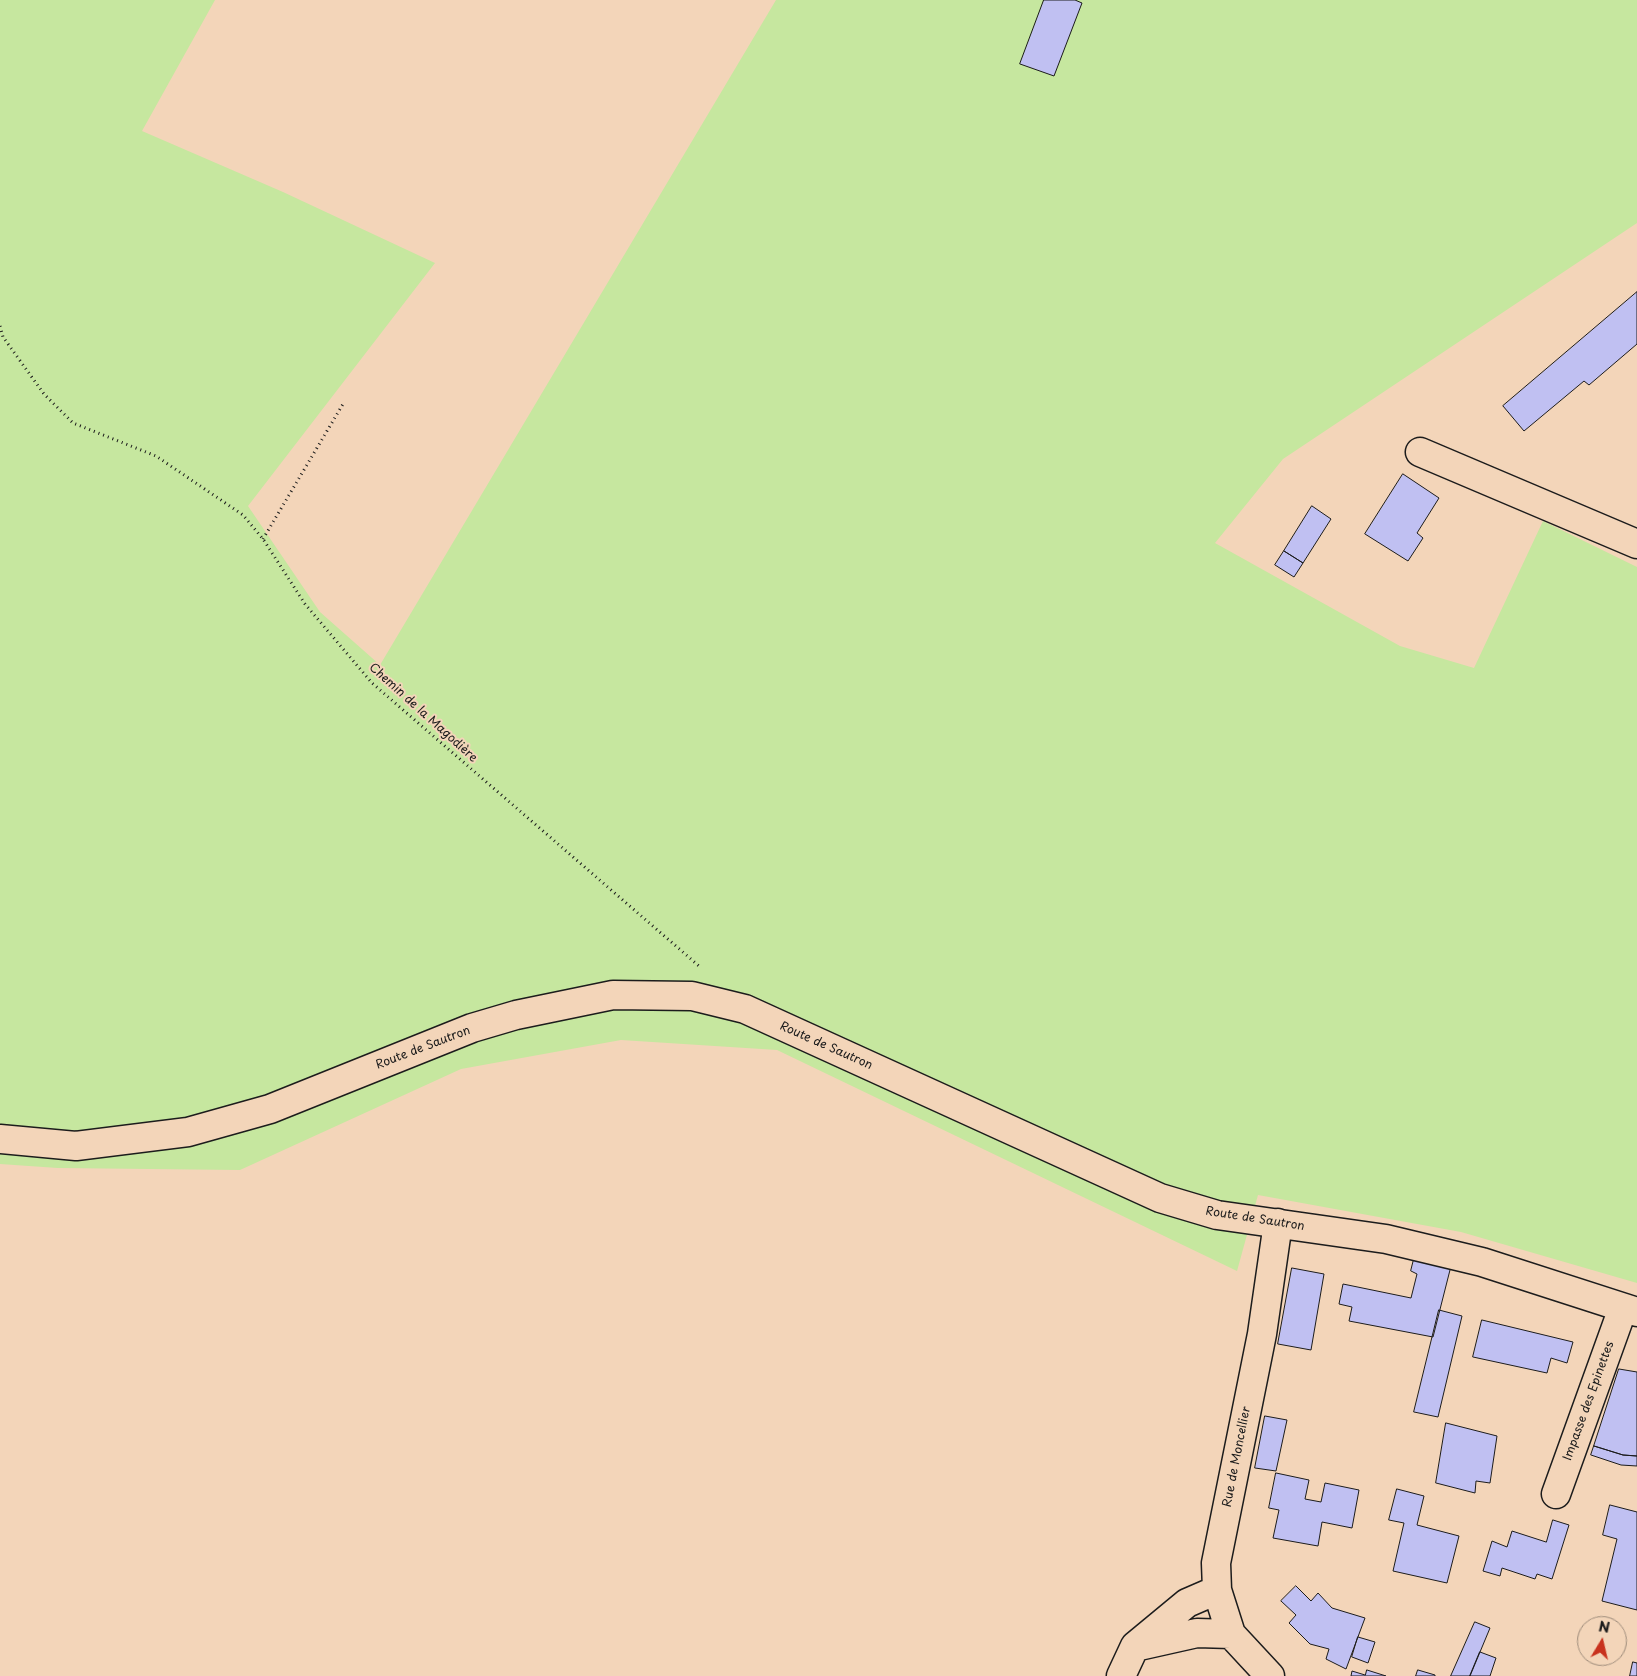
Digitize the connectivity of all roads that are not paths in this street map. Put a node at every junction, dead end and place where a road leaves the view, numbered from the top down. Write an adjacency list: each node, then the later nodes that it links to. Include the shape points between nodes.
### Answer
1 (1420, 452): 2 (street)
2 (1637, 544)
3 (0, 1139): 4 (street, Route de Sautron, via 76,1146 188,1132 270,1108 472,1028 516,1015 613,995 692,996 745,1009 1160,1198 1217,1215)
4 (1278, 1223): 5 (street, Route de Sautron, via 1386,1239 1482,1262); 7 (street, Rue de Moncellier, via 1262,1334 1216,1563)
5 (1630, 1310): 6 (street, Impasse des Epinettes)
6 (1556, 1494)
7 (1217, 1590): 8 (street, Rue de Moncellier); 9 (street, via 1187,1603)
8 (1232, 1634): 9 (street, via 1197,1633); 11 (street, Rue de Moncellier)
9 (1135, 1646): 10 (street)
10 (1121, 1676)
11 (1270, 1676)

